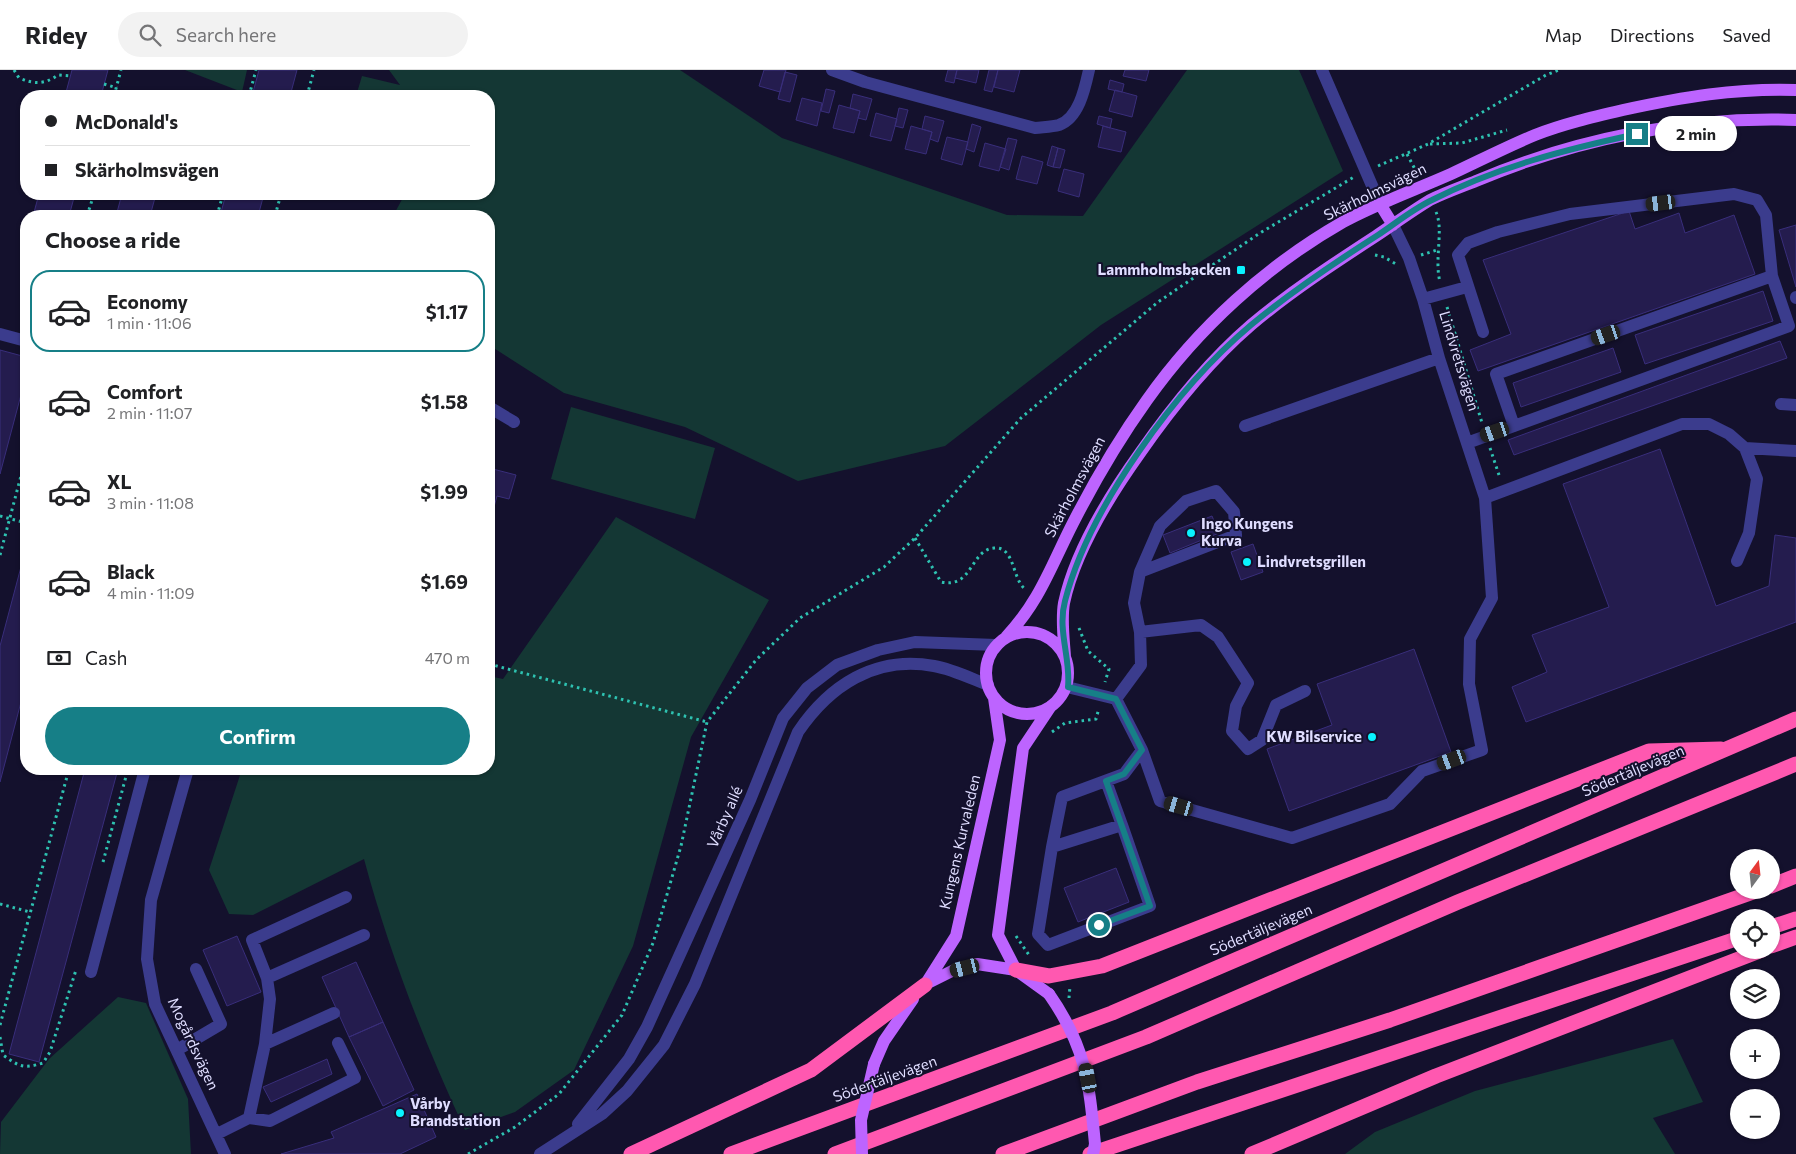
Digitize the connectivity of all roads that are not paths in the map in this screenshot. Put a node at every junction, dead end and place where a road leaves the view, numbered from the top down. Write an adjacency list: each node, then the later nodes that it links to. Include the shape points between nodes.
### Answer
1 (832, 70): 4 (street)
2 (1089, 70): 4 (street, via 1074,113 1061,124 1035,128)
3 (1322, 70): 7 (street)
4 (867, 76)
5 (1796, 90): 7 (main road, Skärholmsvägen, via 1696,94 1582,120 1536,135)
6 (1796, 120): 8 (main road, via 1724,122 1654,130 1552,153 1431,200)
7 (1380, 204): 8 (main road); 29 (main road, Skärholmsvägen, via 1343,223 1276,268 1216,318 1181,356 1115,445 1057,554 1039,596)
8 (1393, 225): 11 (street, Lindvretsvägen); 30 (main road, via 1325,269 1250,326 1219,356 1155,431 1105,508 1071,580 1064,604)
9 (1772, 276): 10 (street, via 1766,214 1756,200 1734,194 1570,214 1498,232 1468,243 1458,255); 21 (street, via 1788,326); 21 (street, via 1496,374)
10 (1467, 287): 11 (street); 12 (street)
11 (1423, 299): 15 (street, Lindvretsvägen)
12 (1483, 332)
13 (0, 334): 14 (street)
14 (20, 339)
15 (1439, 358): 20 (street); 22 (street, Lindvretsvägen)
16 (1782, 404): 17 (street)
17 (1796, 405)
18 (495, 411): 19 (street)
19 (514, 422)
20 (1245, 426)
21 (1514, 426): 22 (street)
22 (1467, 442): 25 (street, Lindvretsvägen)
23 (1746, 448): 24 (street); 25 (street, via 1709,424 1682,424); 26 (street, via 1757,479 1749,533)
24 (1796, 451)
25 (1485, 498): 39 (street, Lindvretsvägen, via 1492,598 1470,639 1469,684 1482,750 1422,771 1390,804 1292,838 1160,801)
26 (1737, 562)
27 (1140, 572): 27 (street, via 1160,526 1186,501 1216,491 1234,512 1236,535); 28 (street, via 1134,603)
28 (1140, 632): 33 (street, via 1201,626 1218,637 1248,683 1236,706 1232,731 1248,750 1262,740 1276,705); 35 (street, via 1141,665)
29 (1001, 641): 30 (main road, via 1017,633 1040,634 1051,639); 31 (main road, via 989,657); 67 (street, Vårby allé, via 915,642 878,650 837,664 807,688 783,718 750,800 647,1027 629,1059)
30 (1065, 657): 32 (main road)
31 (988, 685): 34 (main road); 67 (street, Vårby allé, via 935,666 897,664 854,678 837,687 819,703 798,732 695,984 664,1045 627,1091 602,1114)
32 (1068, 687): 35 (street); 36 (main road)
33 (1305, 691)
34 (994, 698): 36 (main road, via 1020,714 1036,713); 61 (main road, Kungens Kurvaleden, via 1000,740 956,936)
35 (1116, 699): 39 (street)
36 (1051, 706): 58 (main road, via 1023,748 999,925 998,935)
37 (1796, 719): 38 (highway, Södertäljevägen)
38 (1730, 748): 58 (highway, via 1649,752 1102,966 1049,976); 72 (highway, Södertäljevägen, via 1112,1013)
39 (1142, 750): 43 (street, via 1124,774)
40 (1796, 764): 73 (highway, via 1458,902 1146,1036)
41 (143, 775): 59 (street)
42 (186, 775): 65 (street, Mogårdsvägen, via 151,900 147,959 156,1004)
43 (1106, 781): 44 (street); 45 (street, via 1062,797)
44 (1122, 825): 45 (street); 45 (street, via 1150,906 1048,945 1038,934)
45 (1052, 847)
46 (1796, 876): 47 (highway)
47 (1780, 882)
48 (346, 897): 60 (street, via 252,940)
49 (1733, 899): 75 (highway, via 1390,1020 1197,1082)
50 (1796, 919): 51 (highway)
51 (1780, 924)
52 (364, 935): 60 (street)
53 (1796, 937): 55 (highway)
54 (1730, 941): 76 (highway)
55 (1780, 943)
56 (1739, 959): 77 (highway, via 1436,1076)
57 (196, 969): 65 (street, via 221,1024)
58 (1016, 970): 61 (main road, via 977,964 952,970); 76 (main road, bridge, via 1049,994 1064,1016 1086,1067 1095,1144)
59 (91, 972)
60 (266, 978): 64 (street, via 270,1000)
61 (924, 986): 71 (highway, via 811,1070); 74 (main road, bridge, via 901,1014 874,1064 861,1120)
62 (334, 1013): 64 (street)
63 (338, 1043): 66 (street, via 355,1078 270,1121)
64 (265, 1044): 66 (street)
65 (178, 1050): 68 (street, Mogårdsvägen)
66 (249, 1118): 68 (street)
67 (572, 1132): 70 (street, Vårby allé)
68 (217, 1134): 69 (street, Mogårdsvägen)
69 (225, 1154)
70 (540, 1154)
71 (632, 1154)
72 (731, 1154)
73 (836, 1154)
74 (862, 1154)
75 (1003, 1154)
76 (1091, 1154)
77 (1252, 1154)

